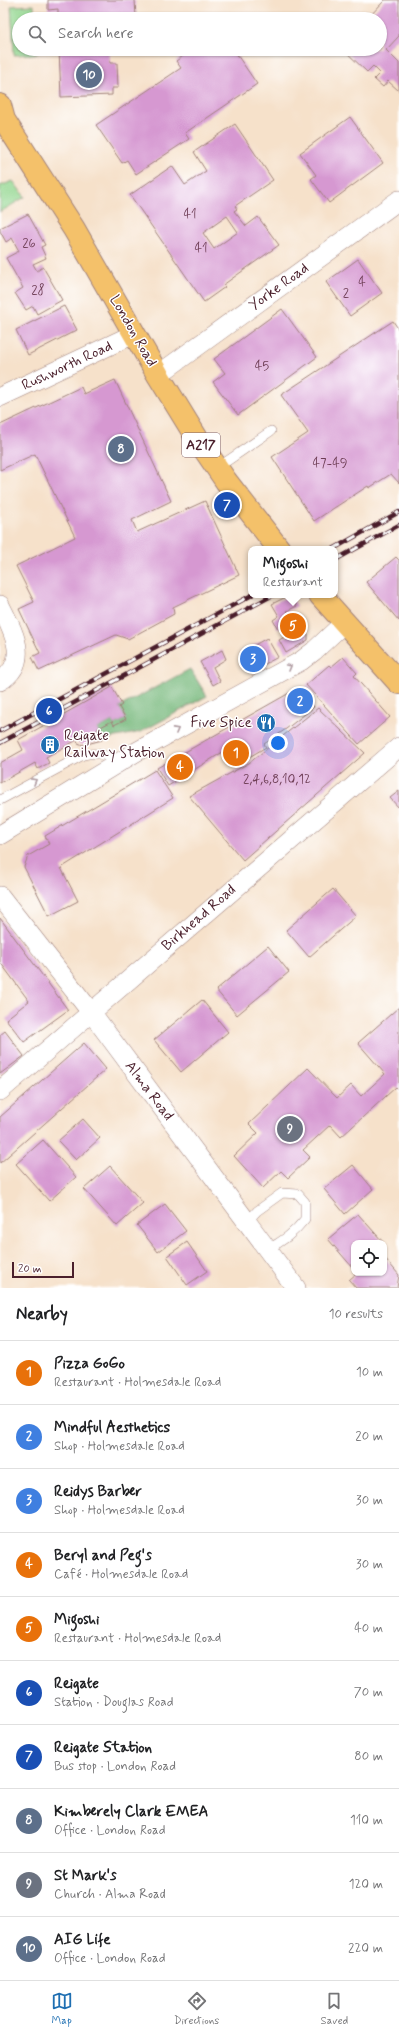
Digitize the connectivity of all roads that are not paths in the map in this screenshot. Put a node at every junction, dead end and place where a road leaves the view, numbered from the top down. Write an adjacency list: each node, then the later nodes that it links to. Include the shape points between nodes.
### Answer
1 (1, 116): 3 (main road, London Road / A217, via 74,229)
2 (399, 200): 4 (street, Yorke Road)
3 (134, 334): 4 (main road, London Road / A217); 5 (street, Rushworth Road)
4 (158, 374): 7 (main road, London Road / A217)
5 (0, 397)
6 (271, 431): 7 (lane)
7 (217, 468): 8 (main road, London Road / A217)
8 (277, 546)
9 (323, 598): 11 (main road)
10 (0, 605): 12 (street, via 17,642 18,654 14,668)
11 (345, 622): 13 (main road); 15 (street, one-way to 11, via 301,661)
12 (0, 681)
13 (399, 683)
14 (399, 747): 19 (street, Birkhead Road)
15 (117, 763): 16 (lane, one-way to 15, via 83,755 95,752 109,756); 17 (street)
16 (0, 800)
17 (0, 835)
18 (0, 896): 19 (street, Alma Road)
19 (91, 1012): 20 (street, Birkhead Road); 21 (street, Alma Road)
20 (0, 1091)
21 (247, 1222): 22 (street, Alma Road); 22 (lane, via 282,1192 298,1194 305,1202 305,1219 296,1231)
22 (267, 1249): 23 (street, Alma Road)
23 (296, 1288)

